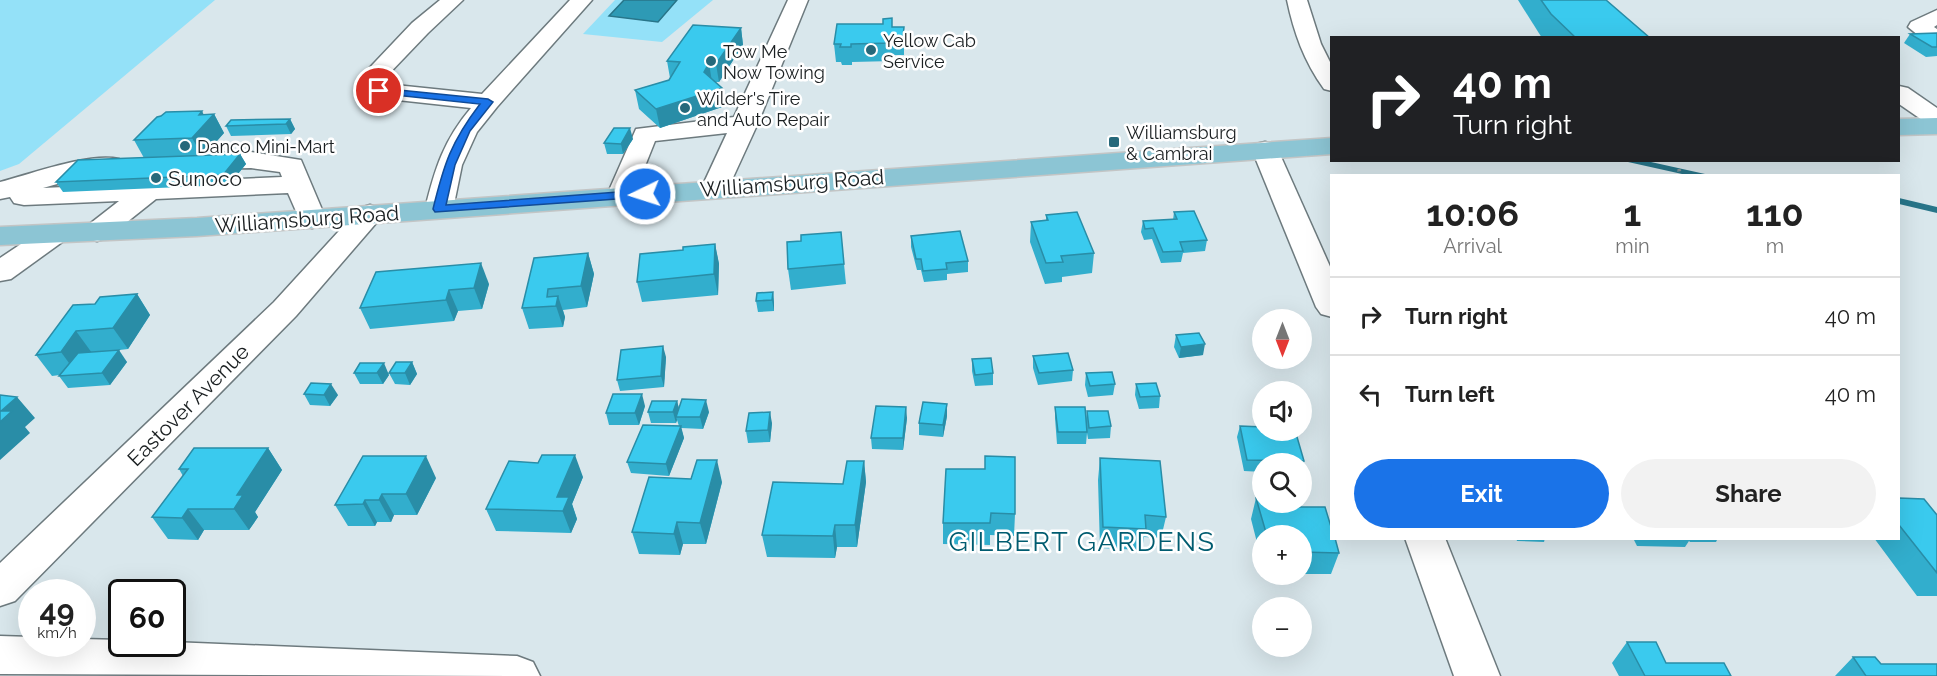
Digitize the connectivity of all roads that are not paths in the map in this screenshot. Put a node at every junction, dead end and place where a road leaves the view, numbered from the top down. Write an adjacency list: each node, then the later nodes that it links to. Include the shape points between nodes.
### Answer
1 (453, 0): 9 (street, via 370,80 379,91)
2 (582, 0): 9 (street)
3 (798, 0): 11 (street)
4 (1297, 0): 7 (street, via 1307,41)
5 (1937, 16): 6 (street, via 1919,27)
6 (1937, 39)
7 (1330, 82)
8 (1900, 94): 10 (street)
9 (488, 102): 24 (street, via 465,130 449,165)
10 (1937, 119)
11 (745, 123): 19 (street); 22 (street, via 645,134)
12 (1937, 126): 13 (main road)
13 (1900, 127)
14 (1330, 146): 15 (main road, Williamsburg Road)
15 (1265, 150): 19 (main road, Williamsburg Road); 31 (street)
16 (171, 162): 18 (street, via 251,160 291,166)
17 (138, 163): 20 (street, via 88,167)
18 (298, 184): 21 (street); 26 (street)
19 (715, 189): 22 (main road, Williamsburg Road)
20 (0, 191)
21 (146, 193): 23 (street); 27 (street)
22 (621, 195): 24 (main road, Williamsburg Road)
23 (0, 197)
24 (439, 209): 25 (main road, Williamsburg Road)
25 (370, 214): 26 (main road, Williamsburg Road); 33 (street, Eastover Avenue, via 285,309)
26 (312, 219): 27 (main road, Williamsburg Road)
27 (97, 232): 28 (main road, Williamsburg Road)
28 (55, 234): 29 (main road, Williamsburg Road); 30 (street)
29 (0, 236)
30 (0, 272)
31 (1330, 302)
32 (1426, 540): 36 (street)
33 (0, 590)
34 (0, 655): 35 (street)
35 (517, 676)
36 (1477, 676)

